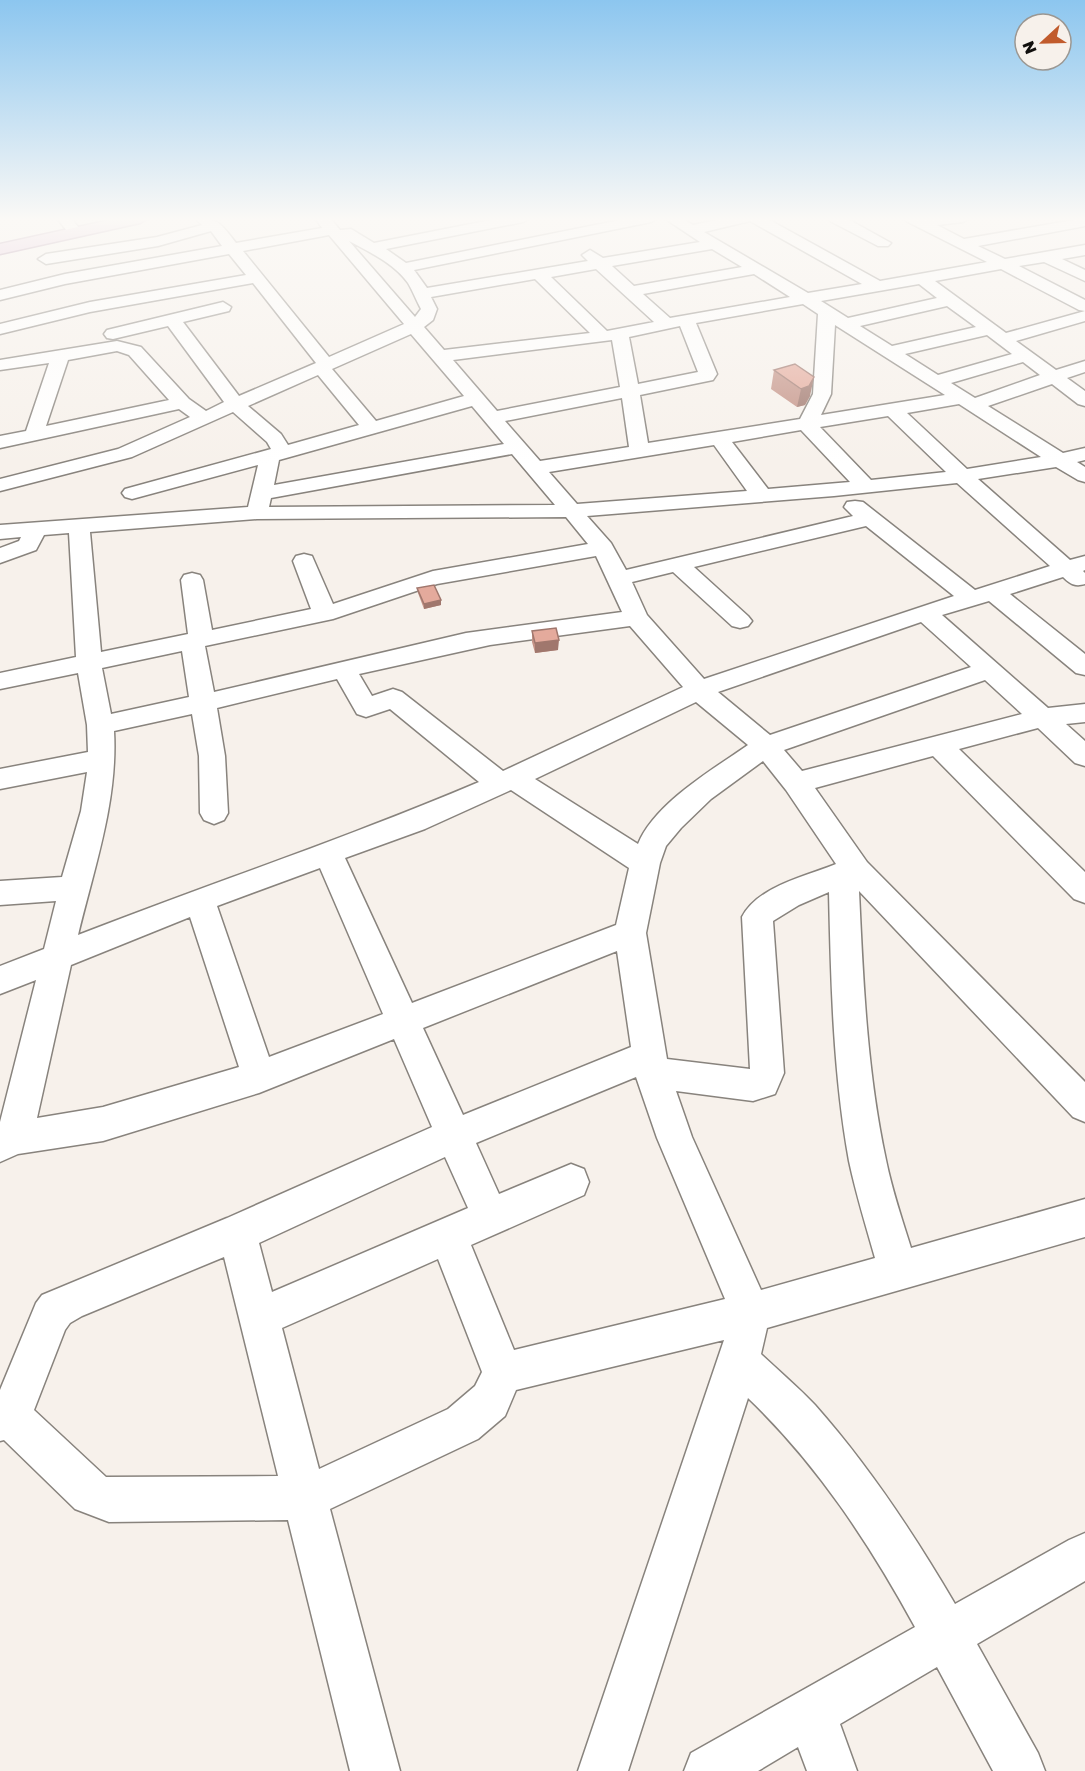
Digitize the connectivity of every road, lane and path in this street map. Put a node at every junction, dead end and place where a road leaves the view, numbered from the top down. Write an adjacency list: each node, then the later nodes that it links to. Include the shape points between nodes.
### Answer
1 (84, 301): 13 (street)
2 (126, 301): 13 (street)
3 (274, 301): 34 (street)
4 (393, 301): 22 (street)
5 (425, 301): 22 (street, via 428,316)
6 (570, 301): 26 (street)
7 (640, 301): 19 (street)
8 (797, 301): 18 (street)
9 (809, 301): 15 (street)
10 (947, 301): 20 (street)
11 (951, 301): 25 (street)
12 (0, 304): 21 (street)
13 (90, 307): 21 (street)
14 (223, 307): 17 (street)
15 (827, 312): 20 (street); 46 (street, via 822,394)
16 (1085, 316): 25 (street)
17 (172, 320): 24 (street); 42 (street)
18 (686, 320): 19 (street); 38 (street, via 708,374)
19 (666, 324): 26 (street)
20 (846, 324): 29 (street)
21 (38, 326): 23 (street)
22 (414, 326): 31 (street); 34 (street)
23 (0, 329)
24 (113, 334): 28 (street, via 80,353); 41 (street, via 135,351)
25 (996, 334): 29 (street); 32 (street)
26 (612, 335): 31 (street); 38 (street)
27 (21, 346): 30 (street)
28 (61, 347): 33 (street); 48 (street)
29 (890, 352): 37 (street)
30 (0, 356)
31 (440, 356): 43 (street)
32 (1026, 356): 36 (street); 37 (street)
33 (0, 365)
34 (324, 365): 42 (street); 47 (street)
35 (1085, 366): 36 (street)
36 (1053, 376): 39 (street); 40 (street)
37 (936, 381): 40 (street)
38 (629, 389): 43 (street); 52 (street)
39 (1085, 400)
40 (968, 402): 44 (street); 56 (street)
41 (182, 403): 45 (street); 48 (street)
42 (235, 404): 45 (street); 54 (street, via 274,438)
43 (484, 408): 47 (street); 51 (street)
44 (893, 410): 46 (street); 58 (street)
45 (204, 418): 53 (street)
46 (807, 424): 49 (street); 61 (street)
47 (372, 428): 54 (street)
48 (34, 435): 50 (street)
49 (720, 438): 52 (street); 64 (street)
50 (0, 442)
51 (517, 447): 57 (street); 65 (street)
52 (640, 452): 57 (street)
53 (125, 453): 60 (street); 63 (street)
54 (276, 454): 63 (street); 65 (street)
55 (1085, 454): 56 (street)
56 (1060, 460): 58 (street); 59 (street)
57 (535, 468): 66 (street)
58 (962, 476): 61 (street); 77 (street)
59 (1085, 476)
60 (0, 485)
61 (866, 487): 62 (street)
62 (834, 490): 64 (street); 67 (street)
63 (132, 493): 68 (street)
64 (766, 496): 66 (street); 72 (street)
65 (259, 503): 66 (street); 68 (street)
66 (572, 511): 73 (street)
67 (869, 519): 72 (street); 82 (street)
68 (131, 524): 69 (street)
69 (79, 527): 70 (street); 88 (street)
70 (36, 529): 71 (street); 74 (street, via 28,545)
71 (0, 532)
72 (808, 533): 76 (street)
73 (603, 548): 78 (street); 84 (street, via 433,578)
74 (0, 556)
75 (304, 561): 84 (street)
76 (677, 564): 78 (street); 86 (street)
77 (1076, 566): 80 (street); 81 (street)
78 (619, 578): 85 (street)
79 (192, 580): 87 (street)
80 (1085, 584)
81 (994, 592): 82 (street); 89 (street)
82 (970, 598): 83 (street)
83 (925, 613): 91 (street); 93 (street)
84 (325, 614): 87 (street)
85 (636, 618): 90 (street, via 465,642); 93 (street)
86 (740, 621)
87 (197, 640): 88 (street); 94 (street)
88 (89, 663): 92 (street); 97 (street)
89 (1085, 667)
90 (344, 670): 94 (street); 103 (street, via 366,708 393,698)
91 (989, 670): 96 (street); 98 (street)
92 (0, 681)
93 (699, 690): 98 (street); 103 (street)
94 (204, 704): 97 (street); 105 (street, via 212,756)
95 (1085, 713): 96 (street)
96 (1043, 718): 99 (street); 100 (street)
97 (100, 725): 101 (street)
98 (766, 746): 104 (street); 107 (street, via 701,792 671,820 653,841)
99 (939, 746): 104 (street); 110 (street)
100 (1085, 756)
101 (102, 759): 102 (street); 109 (street, via 96,811)
102 (0, 780)
103 (506, 781): 106 (street, via 415,821); 107 (street)
104 (796, 783): 108 (street)
105 (214, 813)
106 (328, 852): 112 (street); 116 (street)
107 (645, 863): 113 (street)
108 (850, 871): 117 (street, via 768,907 757,917 767,1073 763,1083 753,1085); 119 (street); 128 (street, via 846,969 860,1113)
109 (74, 888): 111 (street); 114 (street)
110 (1085, 891)
111 (0, 893)
112 (200, 900): 114 (street); 118 (street)
113 (630, 933): 116 (street); 117 (street)
114 (58, 957): 115 (street); 122 (street)
115 (0, 980)
116 (404, 1022): 118 (street); 121 (street)
117 (650, 1065): 121 (street); 129 (street, via 675,1138)
118 (259, 1077): 122 (street, via 103,1124)
119 (1078, 1097): 120 (street)
120 (1085, 1126)
121 (454, 1135): 124 (street); 126 (street)
122 (7, 1141)
123 (571, 1182): 124 (street)
124 (490, 1216): 127 (street)
125 (1085, 1218): 128 (street)
126 (237, 1233): 130 (street); 133 (street, via 56,1309)
127 (448, 1235): 130 (street); 132 (street)
128 (898, 1271): 129 (street)
129 (751, 1313): 131 (street); 132 (street)
130 (259, 1318): 134 (street)
131 (739, 1361): 136 (street, via 798,1418 839,1469 913,1576); 139 (street)
132 (503, 1373): 134 (street, via 490,1401 463,1424)
133 (5, 1418): 134 (street, via 91,1493 109,1500)
134 (305, 1498): 138 (street)
135 (1085, 1556): 136 (street)
136 (946, 1636): 137 (street); 142 (street)
137 (811, 1713): 140 (street); 141 (street)
138 (375, 1771)
139 (603, 1771)
140 (709, 1771)
141 (832, 1771)
142 (1020, 1771)

